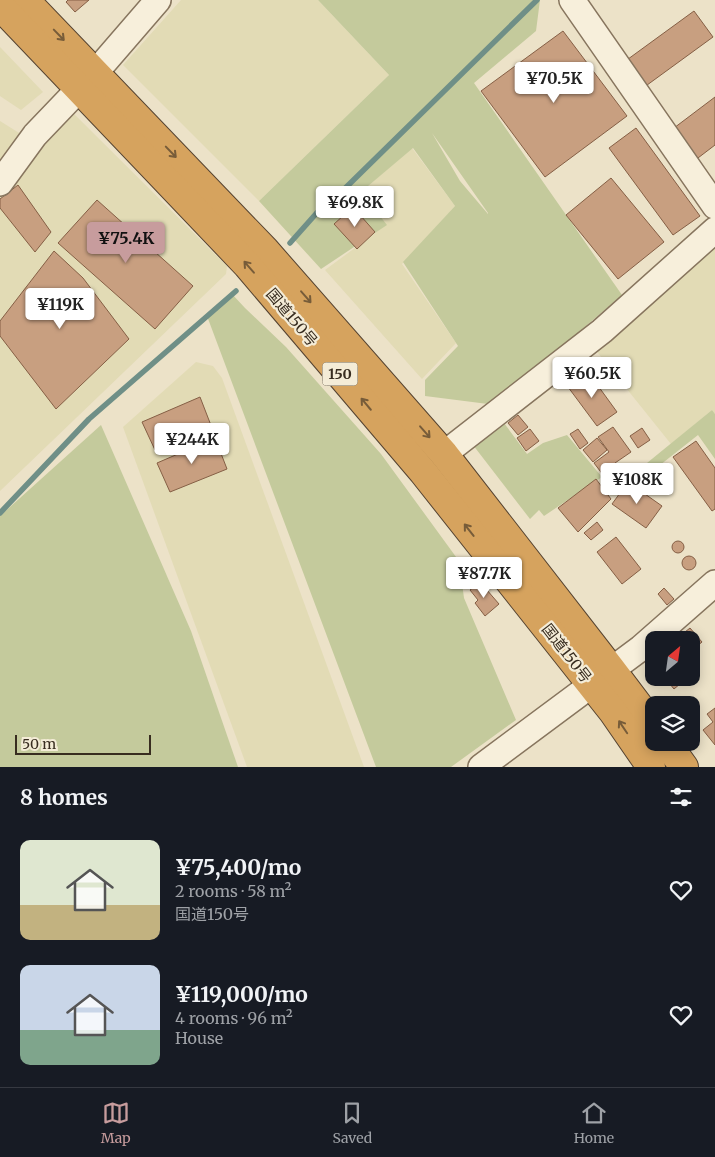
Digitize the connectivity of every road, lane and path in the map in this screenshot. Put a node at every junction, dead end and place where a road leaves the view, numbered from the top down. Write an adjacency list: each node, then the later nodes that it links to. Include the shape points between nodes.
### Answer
1 (25, 0): 5 (highway, 国道150号 / 150, one-way to 5)
2 (158, 0): 5 (street)
3 (572, 0): 7 (street)
4 (0, 6): 5 (highway, 国道150号 / 150)
5 (87, 80): 6 (street, via 36,135); 9 (highway, 国道150号 / 150, one-way to 9, via 265,250); 11 (highway, 国道150号 / 150, one-way to 5)
6 (0, 182)
7 (715, 206)
8 (715, 230): 9 (street, via 602,331)
9 (444, 454): 11 (highway, 国道150号 / 150)
10 (715, 583): 11 (street, via 641,648)
11 (601, 677): 12 (highway, 国道150号 / 150); 14 (street); 15 (highway, 国道150号 / 150, one-way to 11, via 613,712)
12 (645, 718)
13 (672, 751): 16 (highway)
14 (481, 767)
15 (650, 767)
16 (684, 767)

